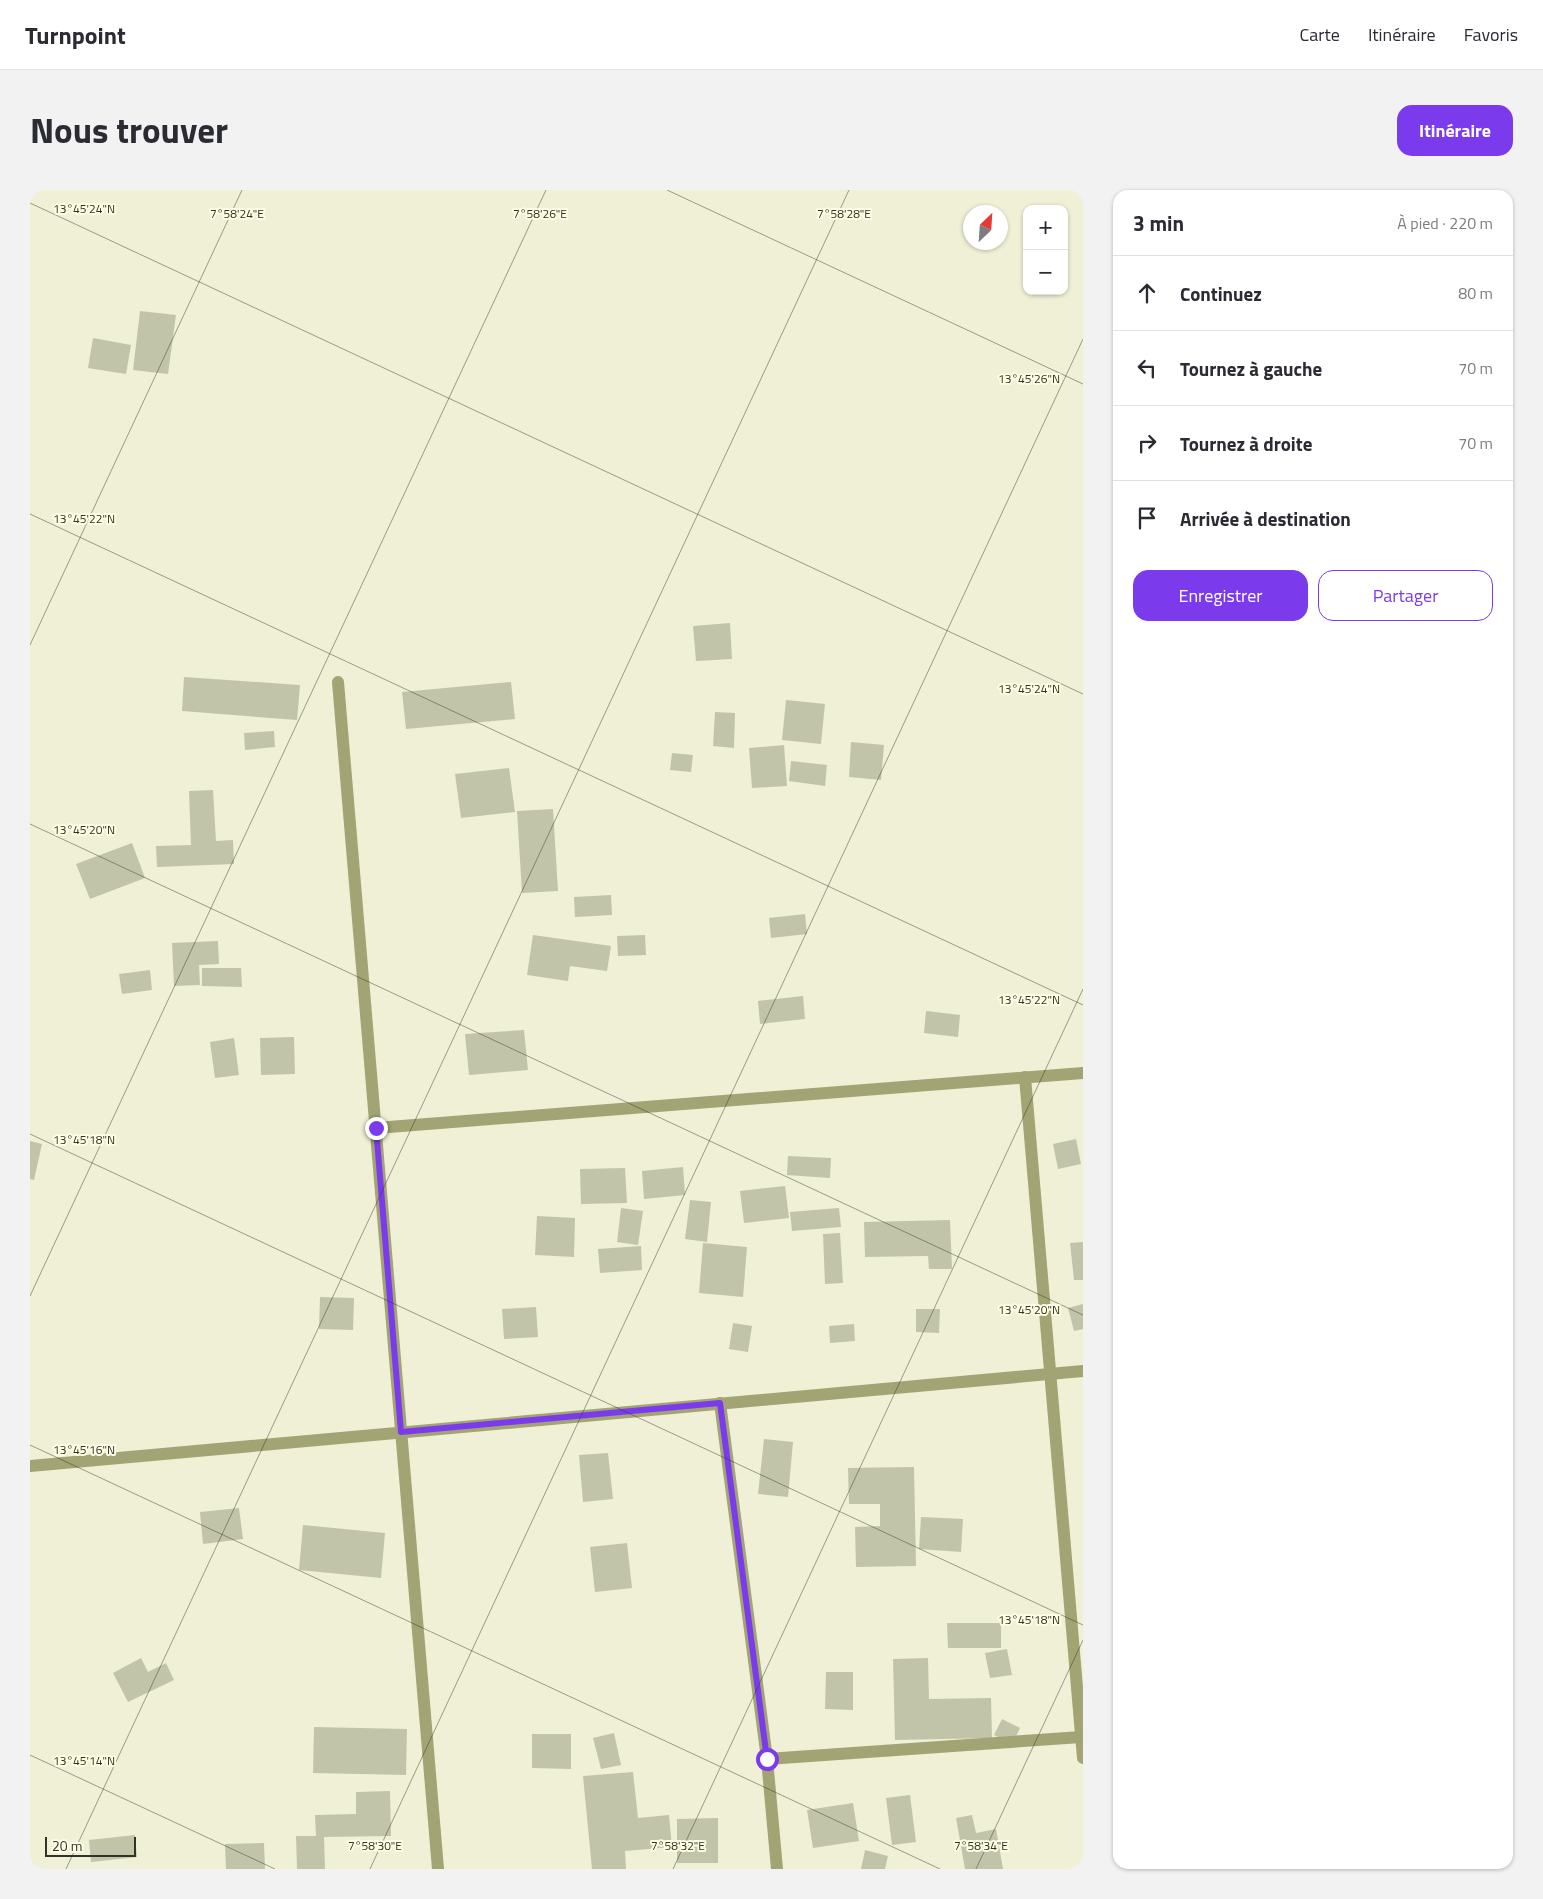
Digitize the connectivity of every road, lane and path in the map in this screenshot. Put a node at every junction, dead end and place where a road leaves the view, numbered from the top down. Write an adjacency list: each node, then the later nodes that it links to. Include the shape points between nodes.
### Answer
1 (338, 682): 4 (street)
2 (1083, 1073): 3 (street)
3 (1025, 1078): 4 (street); 6 (street)
4 (376, 1128): 8 (street)
5 (1083, 1371): 6 (street)
6 (1050, 1374): 7 (street); 10 (street)
7 (720, 1403): 8 (street); 12 (street)
8 (401, 1432): 9 (street); 13 (street)
9 (30, 1466)
10 (1081, 1737): 11 (street); 12 (street)
11 (1083, 1758)
12 (767, 1759): 14 (street)
13 (438, 1869)
14 (777, 1869)

